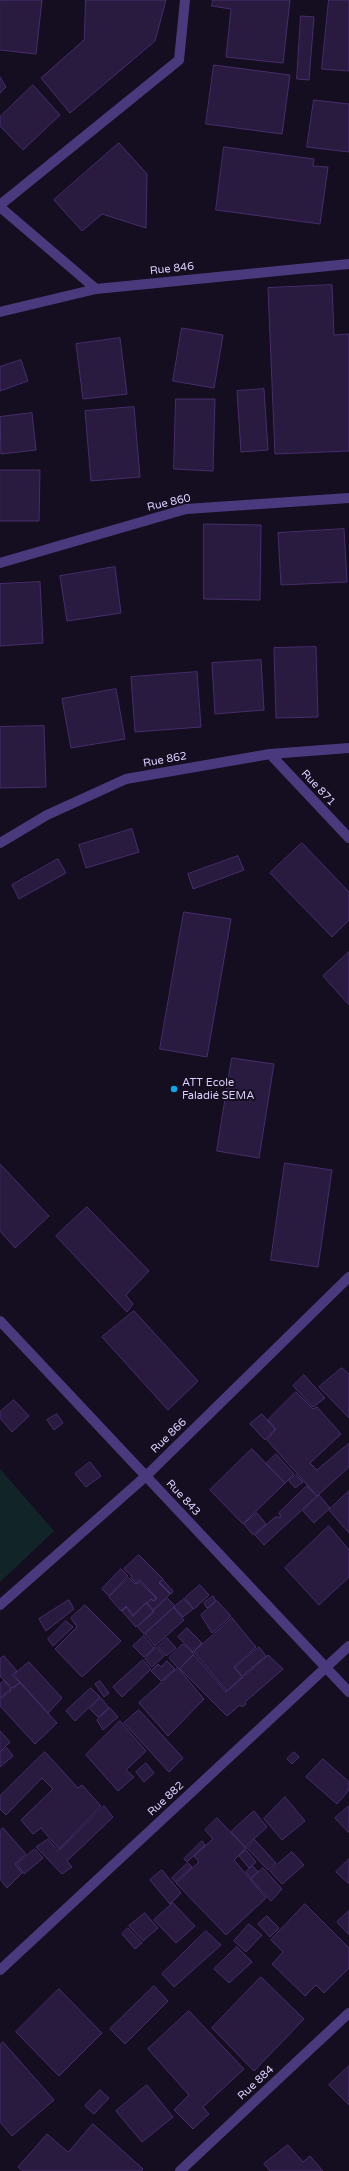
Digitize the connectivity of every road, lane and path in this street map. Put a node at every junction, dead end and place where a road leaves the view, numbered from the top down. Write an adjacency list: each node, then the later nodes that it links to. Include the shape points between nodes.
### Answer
1 (185, 0): 2 (street, via 178,60)
2 (0, 206): 4 (street)
3 (349, 264): 4 (street, Rue 846)
4 (96, 289): 5 (street, Rue 846)
5 (0, 312)
6 (349, 498): 7 (street, Rue 860, via 186,509)
7 (0, 563)
8 (349, 748): 9 (street, Rue 862)
9 (270, 754): 10 (street, Rue 871); 11 (street, Rue 862, via 126,778 47,814)
10 (349, 838)
11 (0, 843)
12 (349, 1277): 14 (street, Rue 866)
13 (0, 1321): 14 (street, Rue 843)
14 (146, 1476): 15 (street, Rue 866); 17 (street, Rue 843)
15 (0, 1605)
16 (349, 1646): 17 (street, Rue 882)
17 (326, 1668): 18 (street, Rue 843); 19 (street, Rue 882)
18 (349, 1692)
19 (0, 1970)
20 (349, 2013): 21 (street, Rue 884)
21 (180, 2171)

